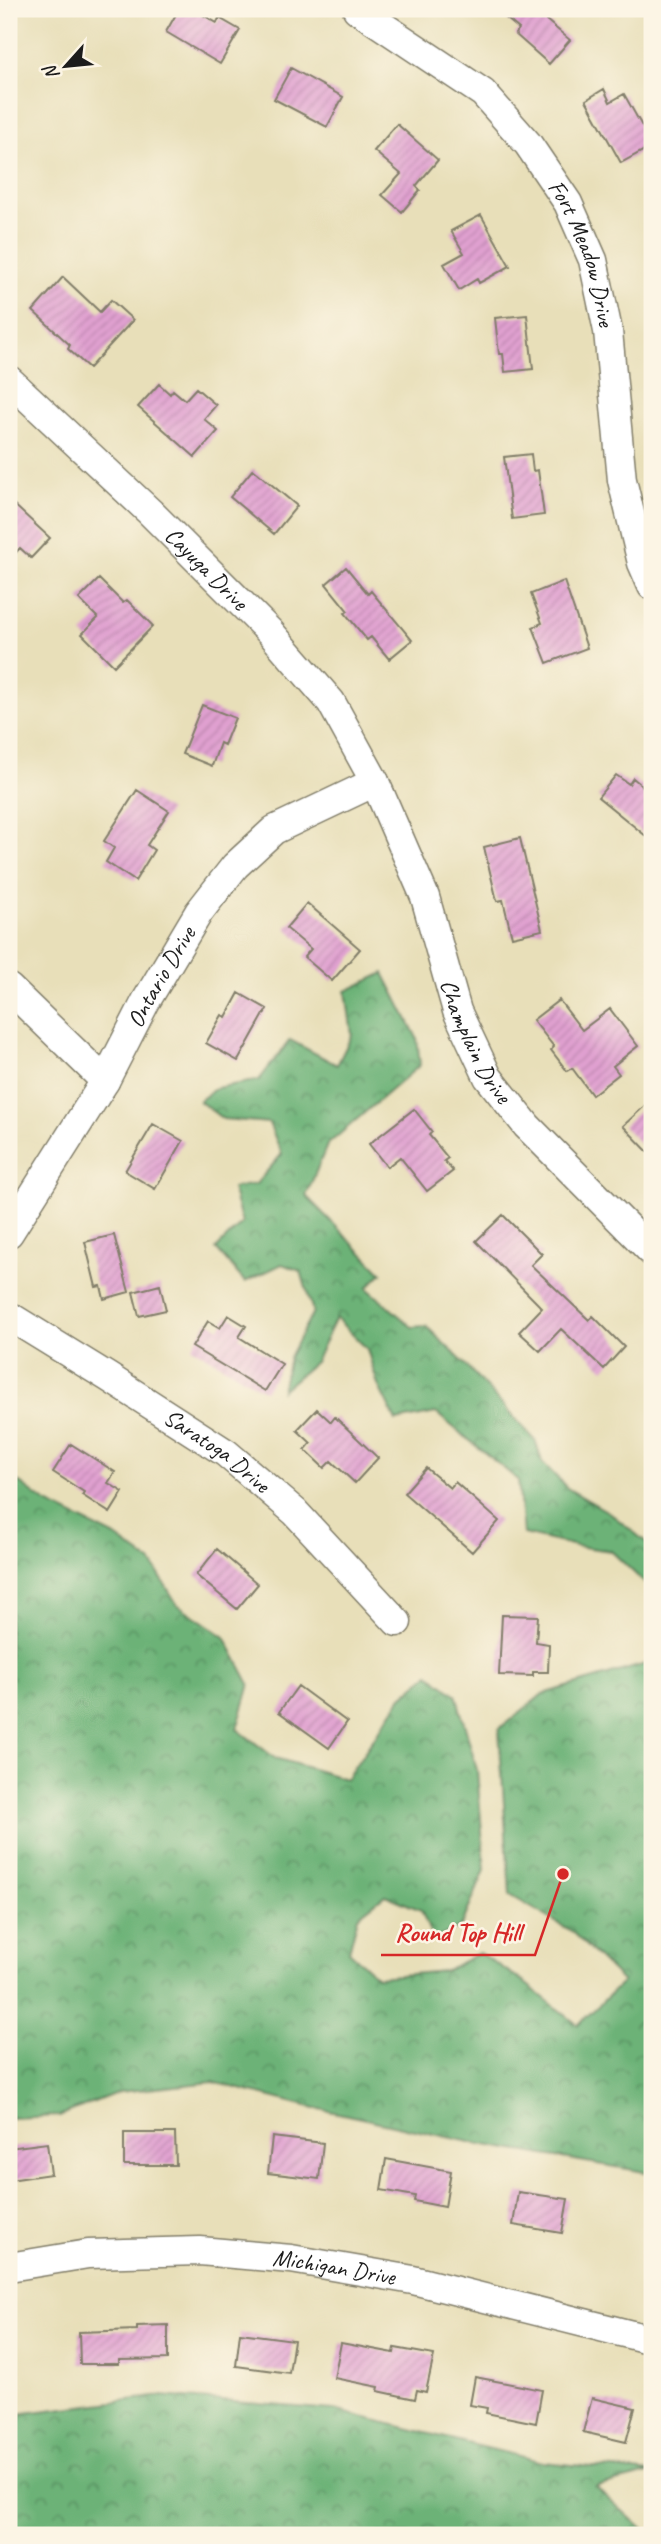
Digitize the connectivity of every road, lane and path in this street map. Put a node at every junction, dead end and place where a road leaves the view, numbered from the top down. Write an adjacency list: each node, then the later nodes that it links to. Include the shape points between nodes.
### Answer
1 (357, 9): 3 (street, Fort Meadow Drive, via 482,93 528,144 568,203 593,260 608,331 622,480)
2 (9, 380): 4 (street, Cayuga Drive, via 270,632 331,702)
3 (652, 586)
4 (375, 782): 6 (street, Ontario Drive, via 274,831 235,866 199,912); 8 (street, Champlain Drive, via 425,897 457,1011 488,1077 527,1126)
5 (9, 988): 6 (street)
6 (105, 1081): 7 (street, Ontario Drive)
7 (9, 1233)
8 (652, 1252)
9 (9, 1316): 10 (street, Saratoga Drive, via 226,1453 295,1512)
10 (397, 1622)
11 (9, 2267): 12 (street, Michigan Drive, via 88,2254 200,2251 291,2259 413,2280)
12 (652, 2340)

